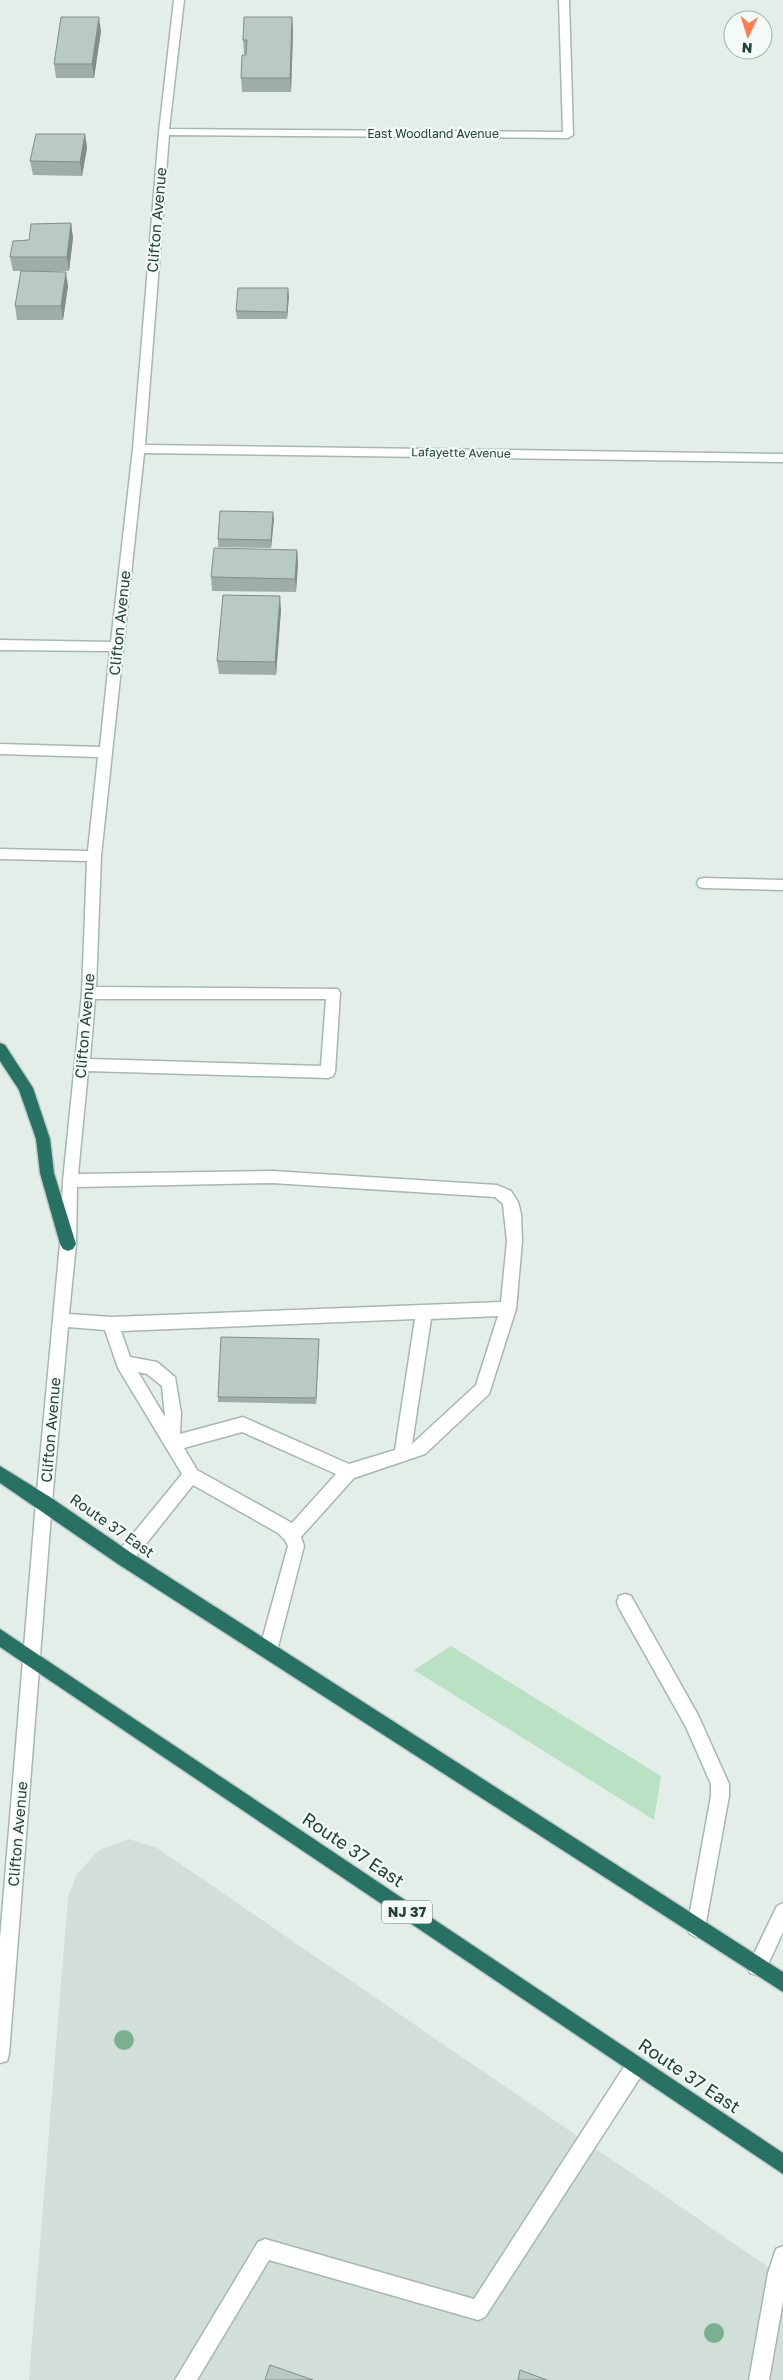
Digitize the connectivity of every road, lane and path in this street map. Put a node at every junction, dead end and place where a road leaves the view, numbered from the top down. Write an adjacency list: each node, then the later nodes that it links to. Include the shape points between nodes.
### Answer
1 (179, 0): 3 (street, Clifton Avenue)
2 (564, 0): 3 (street, East Woodland Avenue, via 568,134)
3 (164, 132): 4 (street, Clifton Avenue)
4 (139, 449): 5 (street, Lafayette Avenue); 7 (street, Clifton Avenue)
5 (783, 458)
6 (0, 645): 7 (street)
7 (117, 647): 9 (street, Clifton Avenue)
8 (0, 749): 9 (street)
9 (105, 752): 11 (street, Clifton Avenue)
10 (0, 854): 11 (street)
11 (94, 856): 14 (street, Clifton Avenue)
12 (704, 883): 13 (street)
13 (783, 885)
14 (89, 993): 16 (street, Clifton Avenue); 16 (street, via 333,993 328,1072)
15 (0, 1049): 18 (highway, via 26,1088)
16 (81, 1065): 17 (street, Clifton Avenue)
17 (70, 1181): 18 (street, Clifton Avenue); 19 (street, via 272,1177 498,1191 512,1204 514,1252)
18 (68, 1244): 21 (street, Clifton Avenue)
19 (508, 1309): 20 (street); 25 (street, via 483,1389 419,1449)
20 (424, 1312): 22 (street); 25 (street)
21 (62, 1320): 22 (street); 29 (street, Clifton Avenue)
22 (111, 1324): 23 (street)
23 (124, 1363): 24 (street); 24 (street, via 151,1367 169,1382)
24 (172, 1444): 26 (street, via 243,1424); 28 (street)
25 (402, 1454): 26 (street)
26 (349, 1472): 30 (street)
27 (0, 1474): 29 (highway, Route 37 East)
28 (192, 1475): 30 (street, via 284,1527); 31 (street)
29 (44, 1502): 31 (highway, Route 37 East); 35 (street, Clifton Avenue)
30 (292, 1535): 34 (street, via 296,1546)
31 (124, 1558): 34 (highway, Route 37 East)
32 (625, 1602): 37 (street, via 692,1721 720,1784)
33 (0, 1637): 35 (highway, Route 37 East / NJ 37)
34 (268, 1651): 37 (highway, Route 37 East)
35 (32, 1658): 40 (street, Clifton Avenue); 42 (highway, Route 37 East / NJ 37)
36 (783, 1912): 38 (street)
37 (696, 1928): 38 (highway, Route 37 East)
38 (757, 1966): 39 (highway, Route 37 East)
39 (783, 1983)
40 (2, 2005): 41 (street, Clifton Avenue)
41 (0, 2054)
42 (636, 2066): 43 (highway, Route 37 East / NJ 37); 45 (street, via 478,2310 265,2249)
43 (783, 2164)
44 (783, 2256): 46 (street)
45 (185, 2380)
46 (759, 2380)

